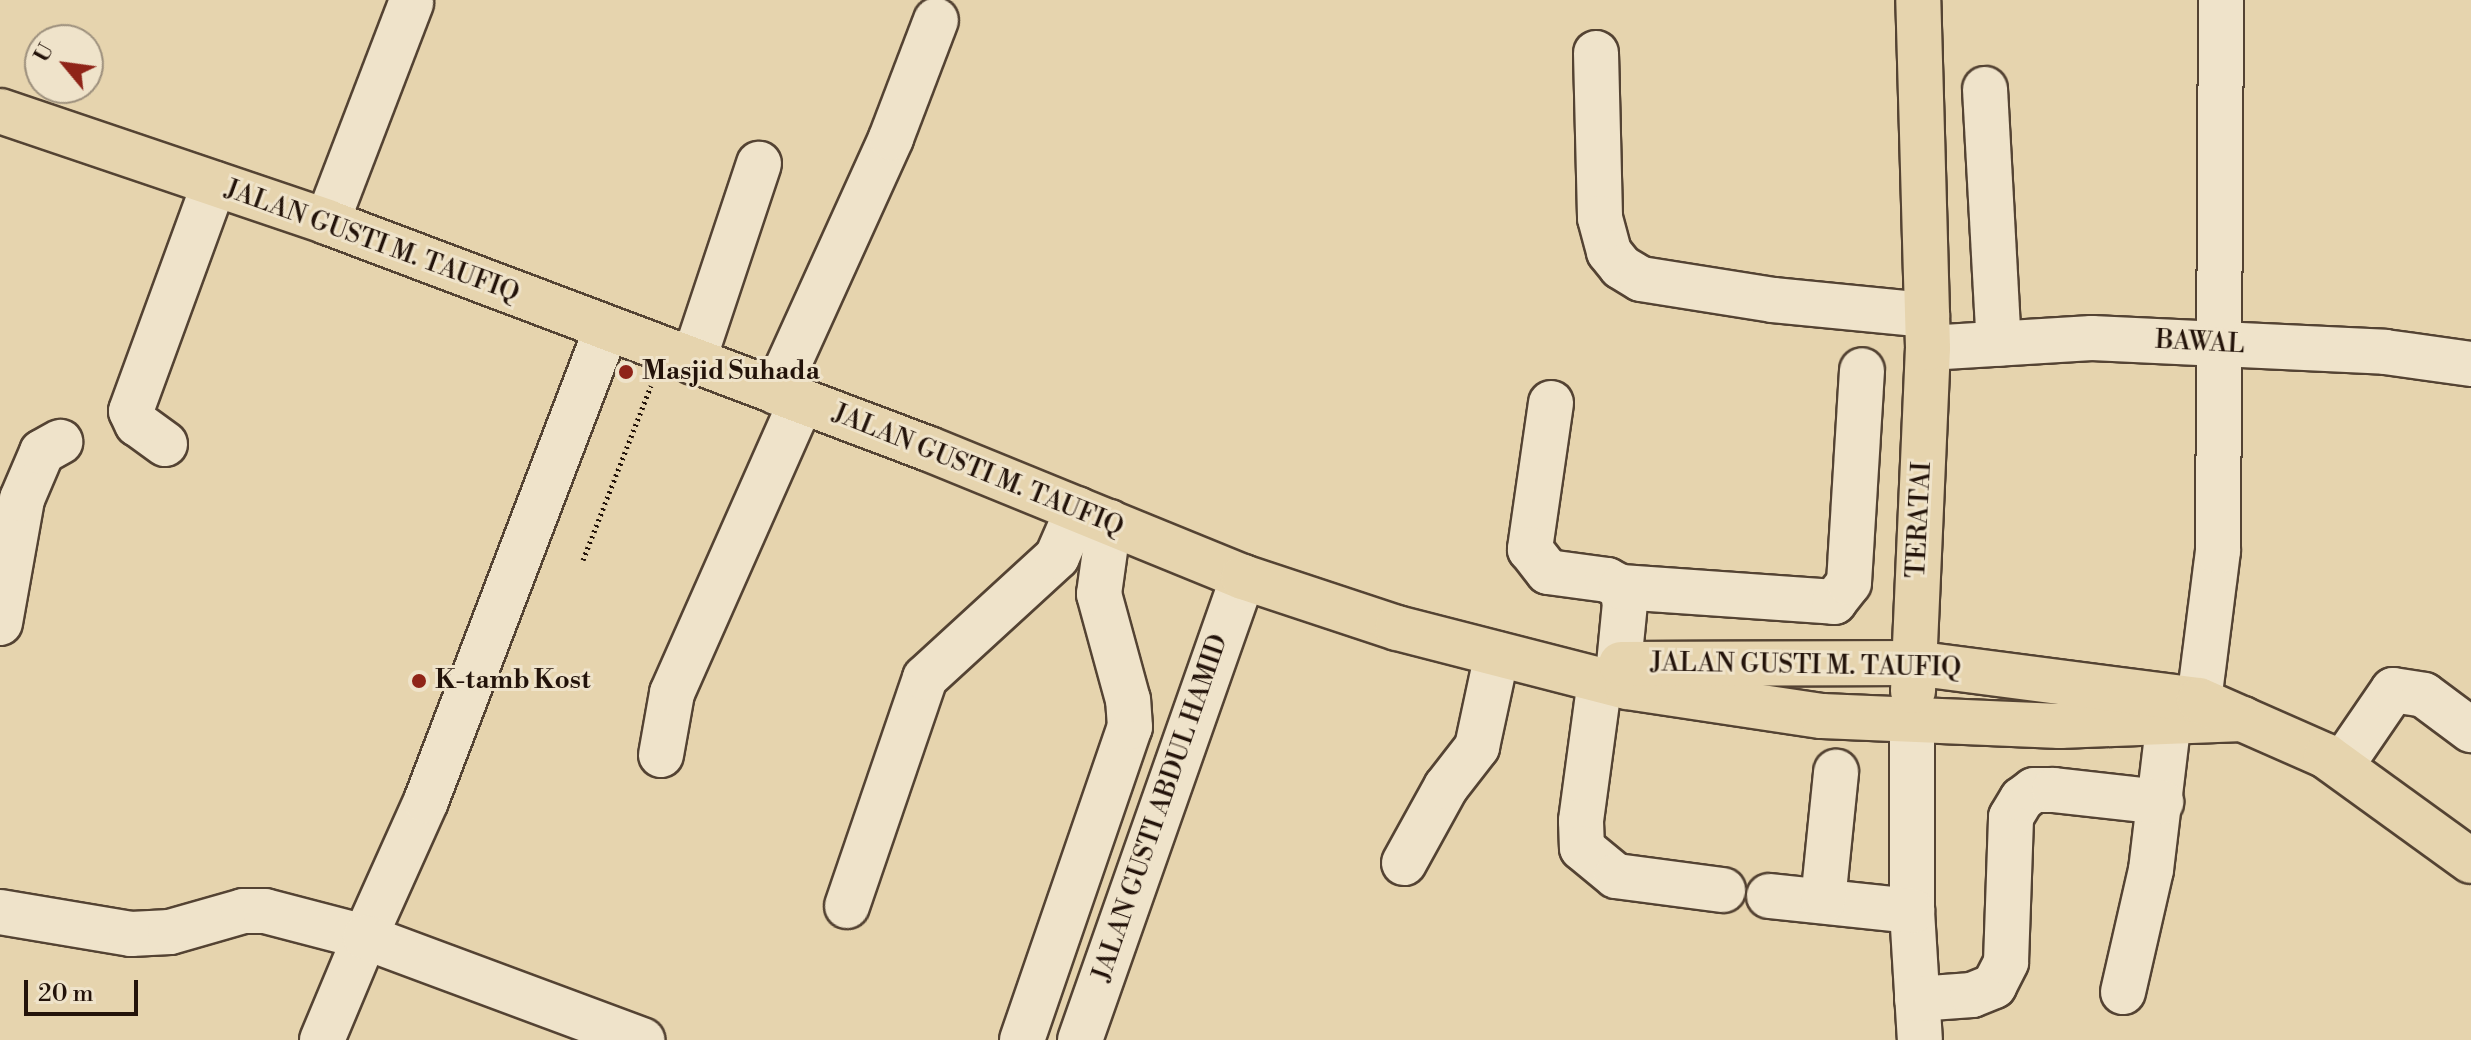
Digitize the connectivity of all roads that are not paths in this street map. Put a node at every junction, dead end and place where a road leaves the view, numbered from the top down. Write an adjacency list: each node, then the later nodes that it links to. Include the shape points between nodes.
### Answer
1 (1918, 0): 12 (main road, TERATAI)
2 (2221, 0): 14 (street)
3 (411, 3): 10 (street)
4 (936, 20): 18 (street)
5 (1596, 53): 12 (street, BAWAL, via 1600,218 1609,252 1621,267 1641,279)
6 (1985, 89): 13 (street)
7 (0, 111): 9 (main road, JALAN GUSTI M. TAUFIQ)
8 (759, 164): 15 (street)
9 (214, 184): 10 (main road, JALAN GUSTI M. TAUFIQ); 21 (street, via 131,411 137,424)
10 (327, 222): 11 (main road, JALAN GUSTI M. TAUFIQ)
11 (606, 330): 15 (main road, JALAN GUSTI M. TAUFIQ); 44 (street, via 426,801)
12 (1927, 332): 13 (street, BAWAL); 27 (main road, TERATAI)
13 (1999, 344): 14 (street, BAWAL, via 2092,338)
14 (2221, 345): 16 (street, BAWAL, via 2385,352); 29 (street, via 2218,551)
15 (679, 357): 18 (main road, JALAN GUSTI M. TAUFIQ)
16 (2471, 364)
17 (1862, 370): 24 (street, via 1849,583 1840,597 1834,602)
18 (789, 397): 22 (main road, JALAN GUSTI M. TAUFIQ); 32 (street, via 672,693)
19 (1551, 403): 24 (street, via 1530,549 1548,572 1607,580)
20 (60, 442): 25 (street, via 42,452 22,499)
21 (165, 444)
22 (1094, 516): 23 (main road, JALAN GUSTI M. TAUFIQ); 41 (street, via 925,678); 49 (street, via 1099,594 1128,700 1130,727)
23 (1243, 577): 26 (main road, JALAN GUSTI M. TAUFIQ, via 1397,628); 50 (street, JALAN GUSTI ABDUL HAMID)
24 (1621, 587): 28 (street, via 1625,603)
25 (0, 623)
26 (1497, 654): 28 (main road, JALAN GUSTI M. TAUFIQ, via 1555,668); 37 (street, via 1477,747 1446,787)
27 (1913, 663): 28 (main road, JALAN GUSTI M. TAUFIQ); 29 (main road, JALAN GUSTI M. TAUFIQ); 30 (main road, TERATAI)
28 (1610, 672): 30 (main road, JALAN GUSTI M. TAUFIQ, via 1791,711); 38 (street, via 1581,821 1582,848 1616,876)
29 (2189, 712): 30 (main road, JALAN GUSTI M. TAUFIQ, via 2060,726); 33 (main road, JALAN GUSTI M. TAUFIQ, via 2243,719 2290,736); 35 (street)
30 (1912, 722): 42 (street, TERATAI)
31 (2471, 730): 33 (street, via 2424,695 2393,690)
32 (661, 755)
33 (2341, 766): 36 (main road, JALAN GUSTI M. TAUFIQ)
34 (1836, 772): 40 (street)
35 (2161, 802): 45 (street); 46 (street, via 2054,790 2034,790 2022,799 2011,817 2006,962 1994,986)
36 (2471, 861)
37 (1404, 863)
38 (1723, 890)
39 (1769, 896): 40 (street)
40 (1823, 901): 42 (street)
41 (847, 906)
42 (1912, 911): 46 (street, TERATAI)
43 (0, 912): 44 (street, via 131,934 170,932 243,911 265,911)
44 (365, 937): 47 (street); 48 (street)
45 (2123, 992)
46 (1918, 1019)
47 (322, 1040)
48 (642, 1040)
49 (1022, 1040)
50 (1080, 1040)

